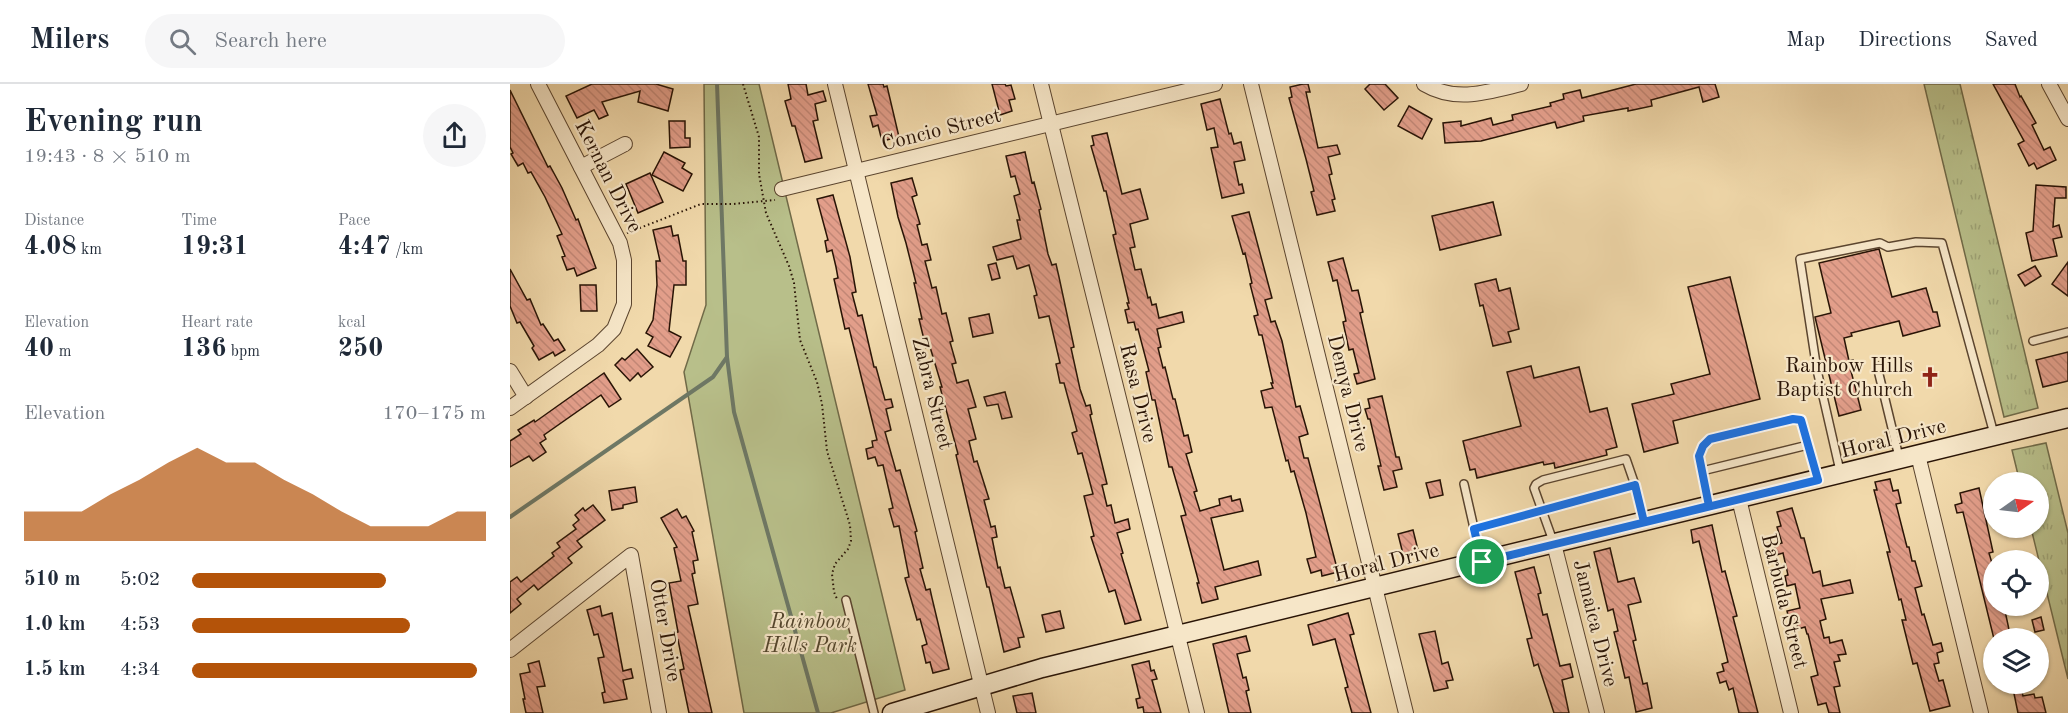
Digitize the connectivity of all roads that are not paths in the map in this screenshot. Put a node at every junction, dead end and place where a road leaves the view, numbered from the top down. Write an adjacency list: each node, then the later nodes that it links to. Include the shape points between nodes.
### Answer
1 (538, 84): 12 (street, Kernan Drive)
2 (835, 84): 13 (street, Zabra Street)
3 (1041, 84): 10 (street, Rasa Drive)
4 (1215, 84): 10 (street, Concio Street)
5 (1251, 84): 38 (street, Demya Drive)
6 (1424, 84): 7 (street, via 1462,96)
7 (1521, 84)
8 (2049, 84): 9 (street)
9 (2068, 119)
10 (1051, 124): 13 (street, Concio Street); 40 (street, Rasa Drive)
11 (625, 144): 12 (street)
12 (581, 167): 19 (street, Kernan Drive, via 618,238 624,261 621,316 606,338)
13 (858, 172): 14 (street, Concio Street); 42 (street, Zabra Street)
14 (782, 189)
15 (2068, 332): 16 (lane)
16 (2033, 340)
17 (1877, 366): 25 (lane)
18 (510, 371): 19 (street)
19 (526, 397): 20 (street, Kernan Drive)
20 (510, 408)
21 (2068, 418): 22 (street, Horal Drive)
22 (1994, 436): 24 (street, Horal Drive); 27 (lane, via 1942,243 1888,247 1880,243 1800,259 1817,370)
23 (1809, 445): 26 (lane); 26 (lane, via 1801,420 1793,419 1710,439 1699,456); 28 (lane)
24 (1918, 455): 25 (street, Horal Drive); 51 (street)
25 (1899, 460): 27 (street, Horal Drive)
26 (1702, 471): 32 (lane)
27 (1841, 474): 28 (street, Horal Drive)
28 (1818, 480): 31 (street, Horal Drive)
29 (1464, 484): 35 (lane)
30 (1635, 485): 33 (lane); 33 (lane, via 1626,459 1543,480 1534,488); 34 (lane)
31 (1739, 499): 32 (street, Horal Drive); 50 (street, Barbuda Street)
32 (1709, 506): 34 (street, Horal Drive)
33 (1542, 510): 35 (lane); 36 (lane)
34 (1644, 522): 36 (street, Horal Drive)
35 (1474, 529): 37 (lane)
36 (1554, 544): 37 (street, Horal Drive); 49 (street, Jamaica Drive)
37 (1482, 562): 38 (street, Horal Drive)
38 (1376, 588): 40 (street, Horal Drive); 48 (street, Demya Drive)
39 (846, 600): 44 (lane)
40 (1178, 636): 42 (street, Horal Drive); 47 (street, Rasa Drive)
41 (510, 650): 43 (street, Otter Drive, via 632,555)
42 (981, 685): 45 (street, Horal Drive); 46 (street, Zabra Street)
43 (659, 713)
44 (874, 713)
45 (892, 713)
46 (988, 713)
47 (1197, 713)
48 (1406, 713)
49 (1597, 713)
50 (1791, 713)
51 (1981, 713)

